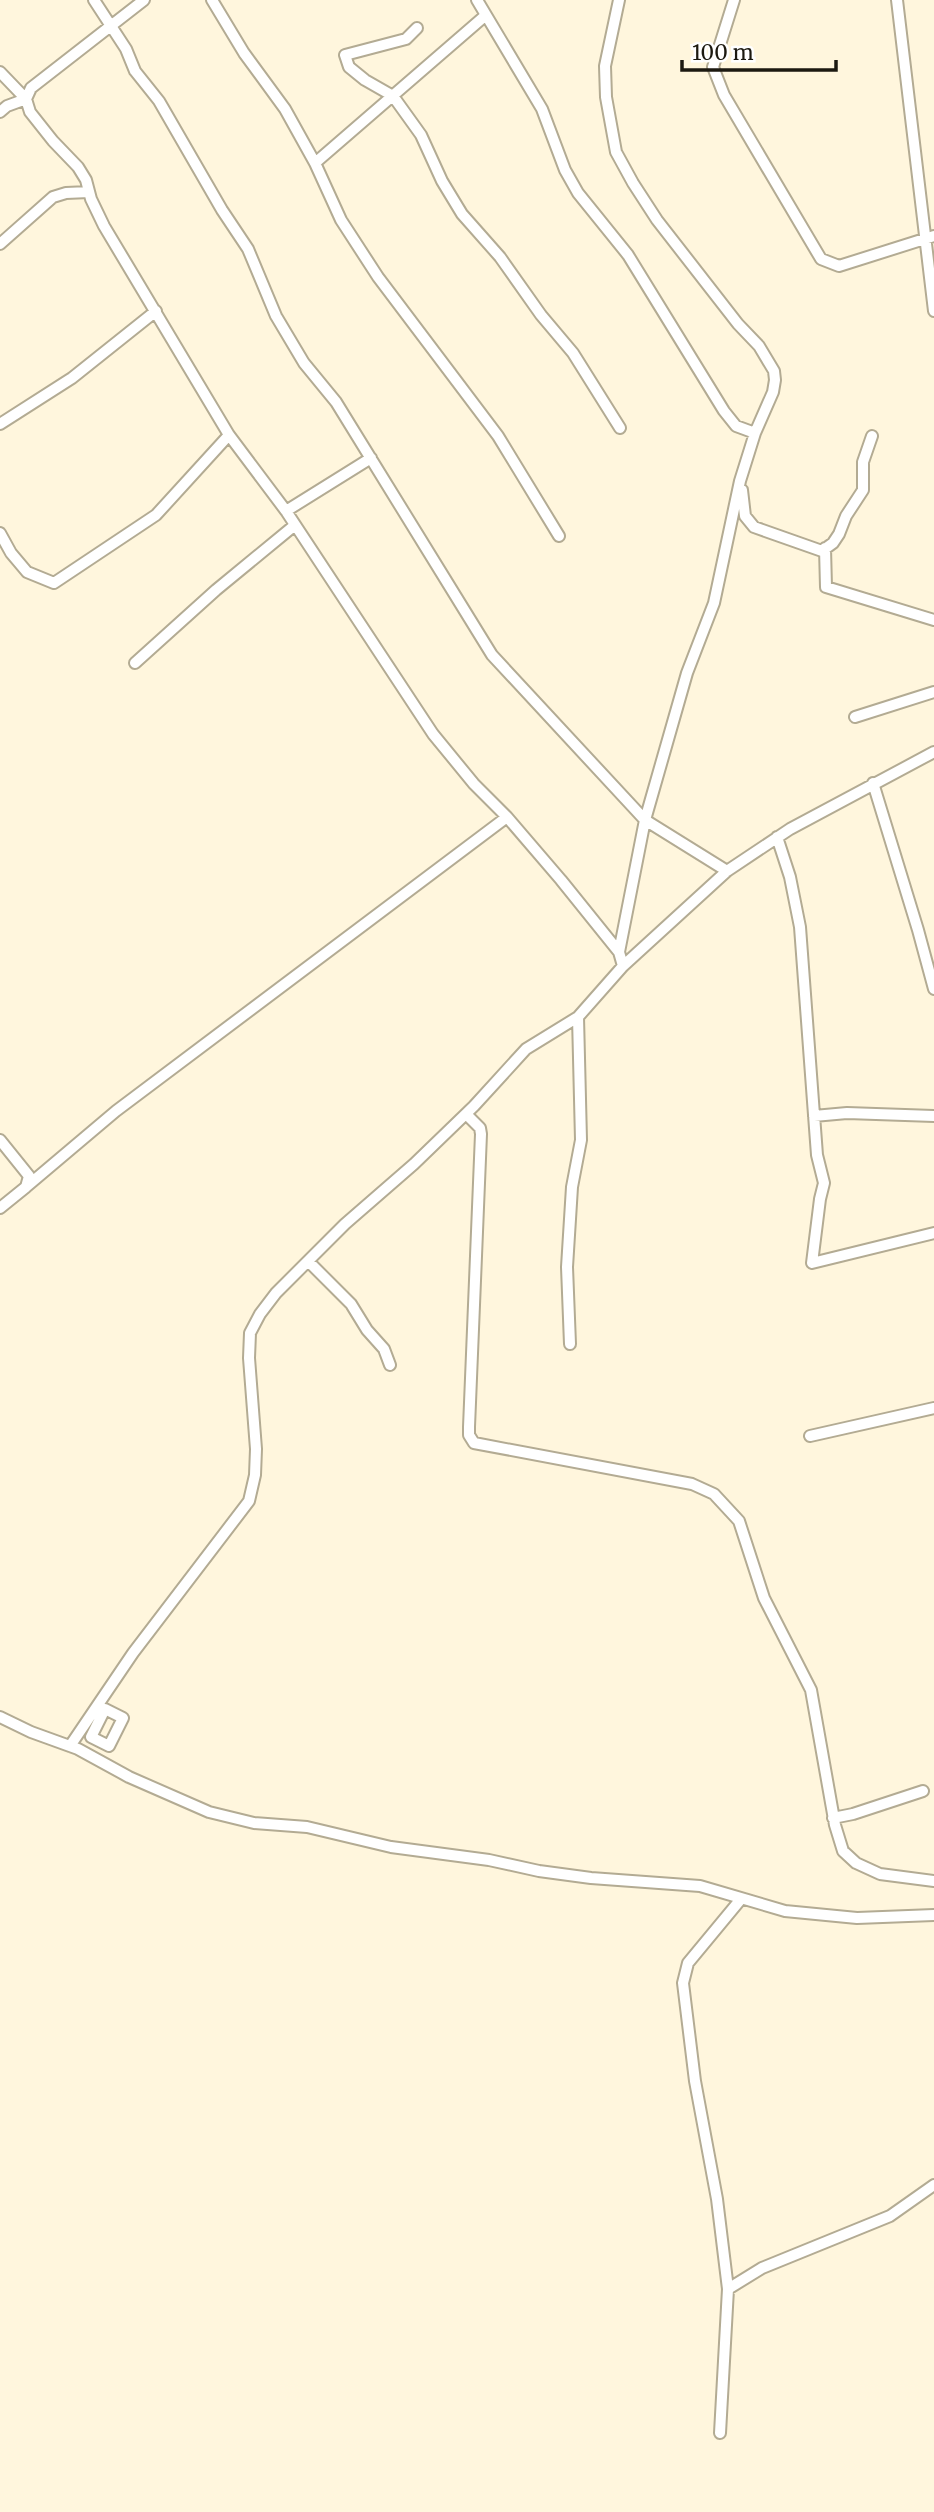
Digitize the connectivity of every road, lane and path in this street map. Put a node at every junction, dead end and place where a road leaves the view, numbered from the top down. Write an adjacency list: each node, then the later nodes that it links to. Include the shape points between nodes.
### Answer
1 (94, 0): 9 (street)
2 (144, 0): 9 (street)
3 (212, 0): 15 (street)
4 (477, 0): 8 (street)
5 (619, 0): 23 (street, via 605,66 617,152 657,220 774,371 773,392)
6 (734, 0): 17 (street, via 713,67 724,95 821,259 839,266)
7 (897, 0): 17 (street)
8 (486, 15): 12 (street); 23 (street, via 542,109 578,193 628,255 724,411 736,426)
9 (109, 26): 13 (street, via 31,88); 26 (street, via 248,249 276,316 297,351)
10 (416, 27): 12 (street, via 406,40 345,55 349,67)
11 (0, 72): 13 (street)
12 (393, 96): 15 (street); 22 (street, via 421,135 462,214 573,353)
13 (26, 99): 14 (street); 16 (street, via 30,112 78,167)
14 (0, 112)
15 (315, 163): 31 (street, via 341,220 363,254 498,436)
16 (89, 192): 18 (street, via 53,197); 19 (street, via 103,226)
17 (930, 238): 20 (street)
18 (0, 244)
19 (156, 311): 21 (street, via 72,378); 24 (street)
20 (934, 311)
21 (0, 424)
22 (620, 428)
23 (755, 433): 27 (street)
24 (229, 435): 28 (street); 30 (street, via 156,515 54,583 27,572)
25 (872, 436): 32 (street, via 863,462 863,490 839,534)
26 (371, 458): 28 (street); 40 (street, via 492,654)
27 (741, 477): 32 (street, via 745,516 754,527 798,544); 40 (street, via 714,603 687,673)
28 (286, 511): 29 (street)
29 (295, 525): 34 (street); 39 (street, via 433,734)
30 (0, 533)
31 (559, 536)
32 (825, 548): 33 (street, via 826,587)
33 (934, 620)
34 (135, 663)
35 (934, 692): 36 (street)
36 (855, 717)
37 (934, 752): 38 (street)
38 (873, 783): 41 (street); 45 (street)
39 (507, 817): 43 (street); 51 (street, via 117,1111)
40 (645, 820): 42 (street); 43 (street)
41 (777, 837): 42 (street); 48 (street, via 800,927)
42 (727, 871): 44 (street)
43 (619, 952): 44 (street)
44 (623, 966): 46 (street)
45 (934, 989)
46 (578, 1017): 47 (street, via 526,1049); 55 (street, via 581,1140 572,1187 567,1267)
47 (466, 1114): 54 (street); 62 (street, via 481,1134 472,1441 692,1484 729,1508 739,1521 764,1598 811,1690)
48 (814, 1116): 49 (street); 53 (street, via 824,1183 812,1263)
49 (934, 1116)
50 (0, 1140): 51 (street, via 27,1172)
51 (26, 1187): 52 (street)
52 (0, 1208)
53 (934, 1233)
54 (308, 1261): 56 (street, via 351,1304 384,1349); 60 (street, via 276,1293 250,1333 256,1449 249,1501 133,1653)
55 (570, 1344)
56 (390, 1365)
57 (934, 1408): 58 (street)
58 (810, 1436)
59 (0, 1717): 60 (street)
60 (70, 1746): 64 (street, via 209,1812 254,1823 307,1827 391,1847 539,1871 699,1886)
61 (922, 1791): 62 (street)
62 (834, 1818): 63 (street, via 843,1851 856,1863 880,1874)
63 (934, 1881)
64 (741, 1899): 65 (street, via 785,1911 857,1918); 67 (street, via 688,1963 683,1983)
65 (934, 1915)
66 (934, 2185): 67 (street, via 890,2216 762,2268)
67 (728, 2289): 68 (street)
68 (720, 2433)

